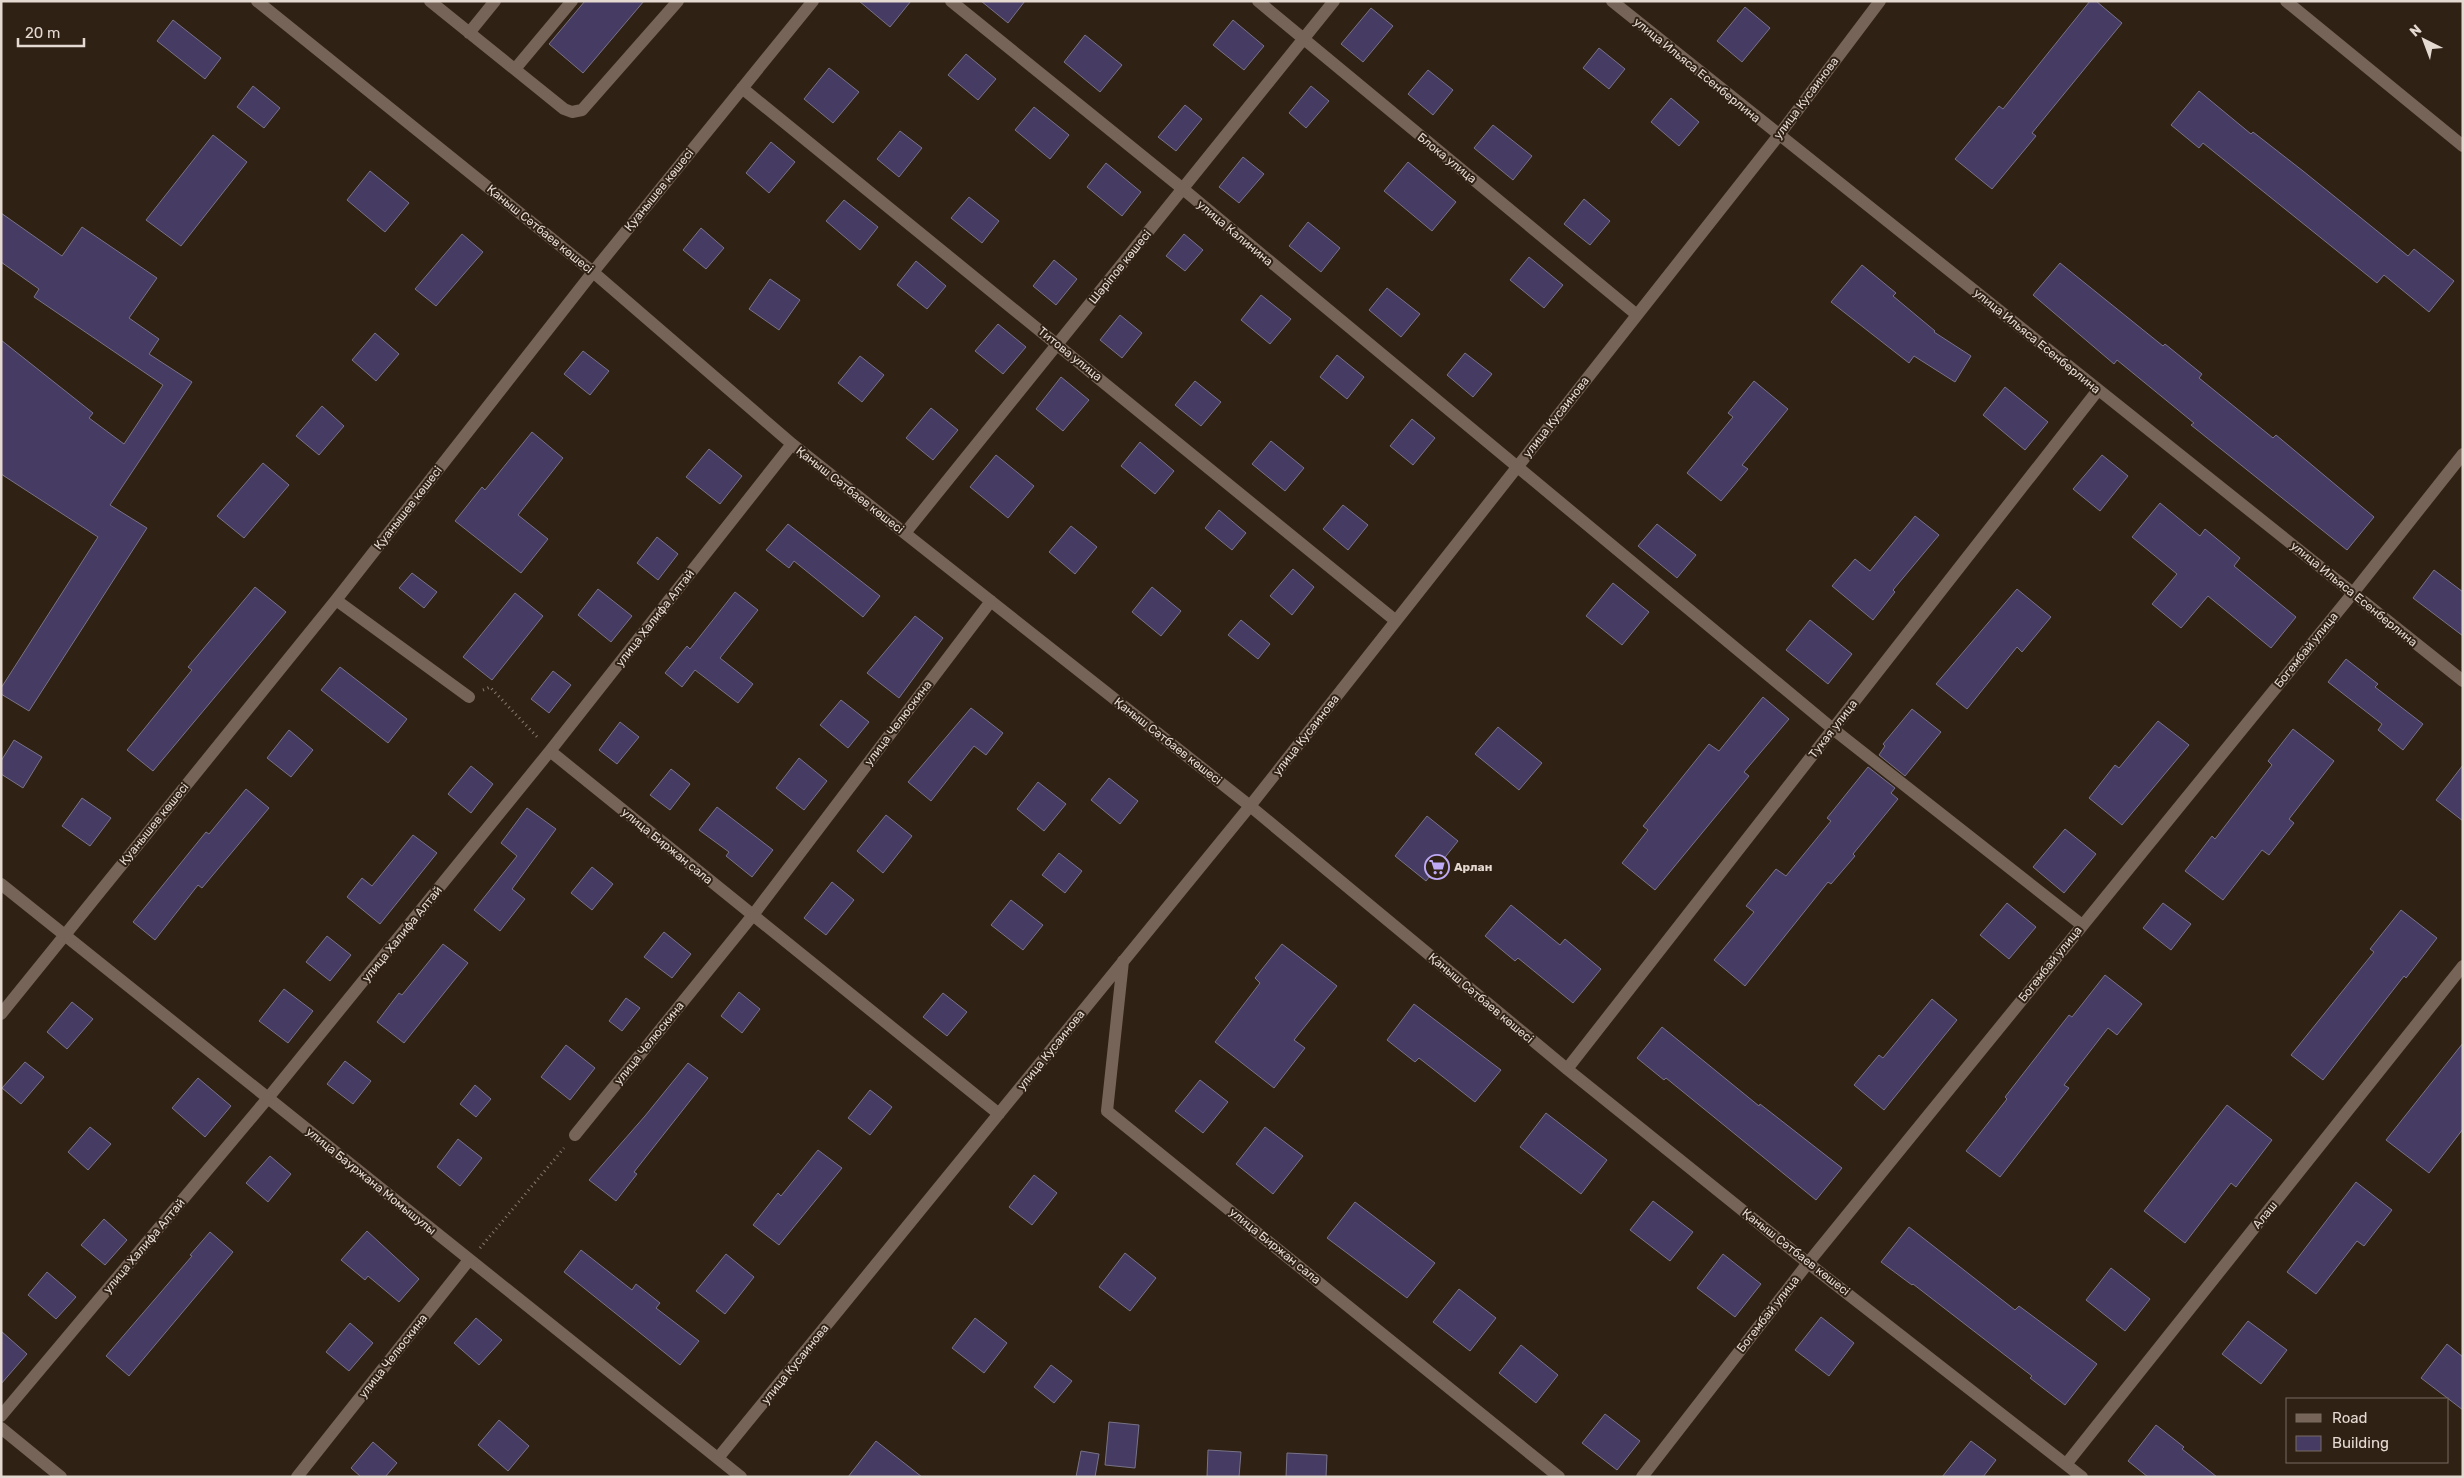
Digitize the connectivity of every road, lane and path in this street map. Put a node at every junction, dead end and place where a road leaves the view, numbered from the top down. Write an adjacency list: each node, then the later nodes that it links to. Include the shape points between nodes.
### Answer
1 (256, 1): 20 (street, Қаныш Сәтбаев көшесі)
2 (430, 1): 13 (street)
3 (495, 1): 13 (street)
4 (572, 1): 15 (street)
5 (678, 1): 15 (street, via 582,110 572,112 564,109)
6 (813, 1): 16 (street, Қуанышев көшесі)
7 (951, 1): 19 (street, улица Калинина)
8 (1258, 1): 14 (street, Блока улица)
9 (1334, 1): 14 (street, Шәріпов көшесі)
10 (1612, 1): 17 (street, улица Ильяса Есенберлина)
11 (1880, 1): 17 (street, улица Кусаинова)
12 (2286, 1): 18 (street)
13 (469, 33): 15 (street)
14 (1303, 39): 19 (street, Шәріпов көшесі); 21 (street, Блока улица)
15 (515, 69)
16 (742, 88): 20 (street, Қуанышев көшесі); 22 (street, Титова улица)
17 (1779, 135): 21 (street, улица Кусаинова); 23 (street, улица Ильяса Есенберлина)
18 (2463, 146)
19 (1183, 189): 22 (street, Шәріпов көшесі); 26 (street, улица Калинина)
20 (593, 272): 24 (street, Қаныш Сәтбаев көшесі); 29 (street, Қуанышев көшесі)
21 (1637, 315): 26 (street, улица Кусаинова)
22 (1058, 344): 27 (street, Шәріпов көшесі); 31 (street, Титова улица)
23 (2098, 390): 28 (street, улица Ильяса Есенберлина); 34 (street, Тукая улица)
24 (792, 444): 27 (street, Қаныш Сәтбаев көшесі); 35 (street, улица Халифа Алтай)
25 (2463, 454): 28 (street, Богембай улица)
26 (1517, 467): 31 (street, улица Кусаинова); 34 (street, улица Калинина)
27 (905, 533): 30 (street, Қаныш Сәтбаев көшесі)
28 (2353, 593): 32 (street, улица Ильяса Есенберлина); 39 (street, Богембай улица)
29 (336, 600): 33 (street); 40 (street, Қуанышев көшесі)
30 (991, 601): 36 (street, Қаныш Сәтбаев көшесі); 38 (street, улица Челюскина)
31 (1396, 621): 36 (street, улица Кусаинова)
32 (2463, 681)
33 (470, 697): 35 (path, via 490,687)
34 (1833, 729): 39 (street, улица Калинина); 44 (street, Тукая улица)
35 (550, 751): 38 (street, улица Биржан сала); 45 (street, улица Халифа Алтай)
36 (1250, 806): 41 (street, улица Кусаинова); 44 (street, Қаныш Сәтбаев көшесі)
37 (1, 884): 40 (street, улица Бауржана Момышулы)
38 (752, 915): 46 (street, улица Биржан сала); 47 (street, улица Челюскина)
39 (2082, 925): 49 (street, Богембай улица)
40 (64, 936): 43 (street, Қуанышев көшесі); 45 (street, улица Бауржана Момышулы)
41 (1123, 961): 46 (street, улица Кусаинова); 57 (street, улица Биржан сала, via 1107,1110)
42 (2463, 966): 53 (street, Алаш)
43 (1, 1014)
44 (1567, 1069): 49 (street, Қаныш Сәтбаев көшесі)
45 (268, 1098): 48 (street, улица Бауржана Момышулы); 50 (street, улица Халифа Алтай)
46 (1000, 1114): 52 (street, улица Кусаинова)
47 (575, 1135): 48 (path)
48 (470, 1260): 52 (street, улица Бауржана Момышулы); 55 (street, улица Челюскина)
49 (1808, 1262): 53 (street, Қаныш Сәтбаев көшесі); 58 (street, Богембай улица)
50 (1, 1416)
51 (1, 1428): 54 (street)
52 (718, 1458): 56 (street, улица Бауржана Момышулы)
53 (2067, 1463): 59 (street, Қаныш Сәтбаев көшесі)
54 (61, 1477)
55 (297, 1477)
56 (741, 1477)
57 (1559, 1477)
58 (1642, 1477)
59 (2082, 1477)

